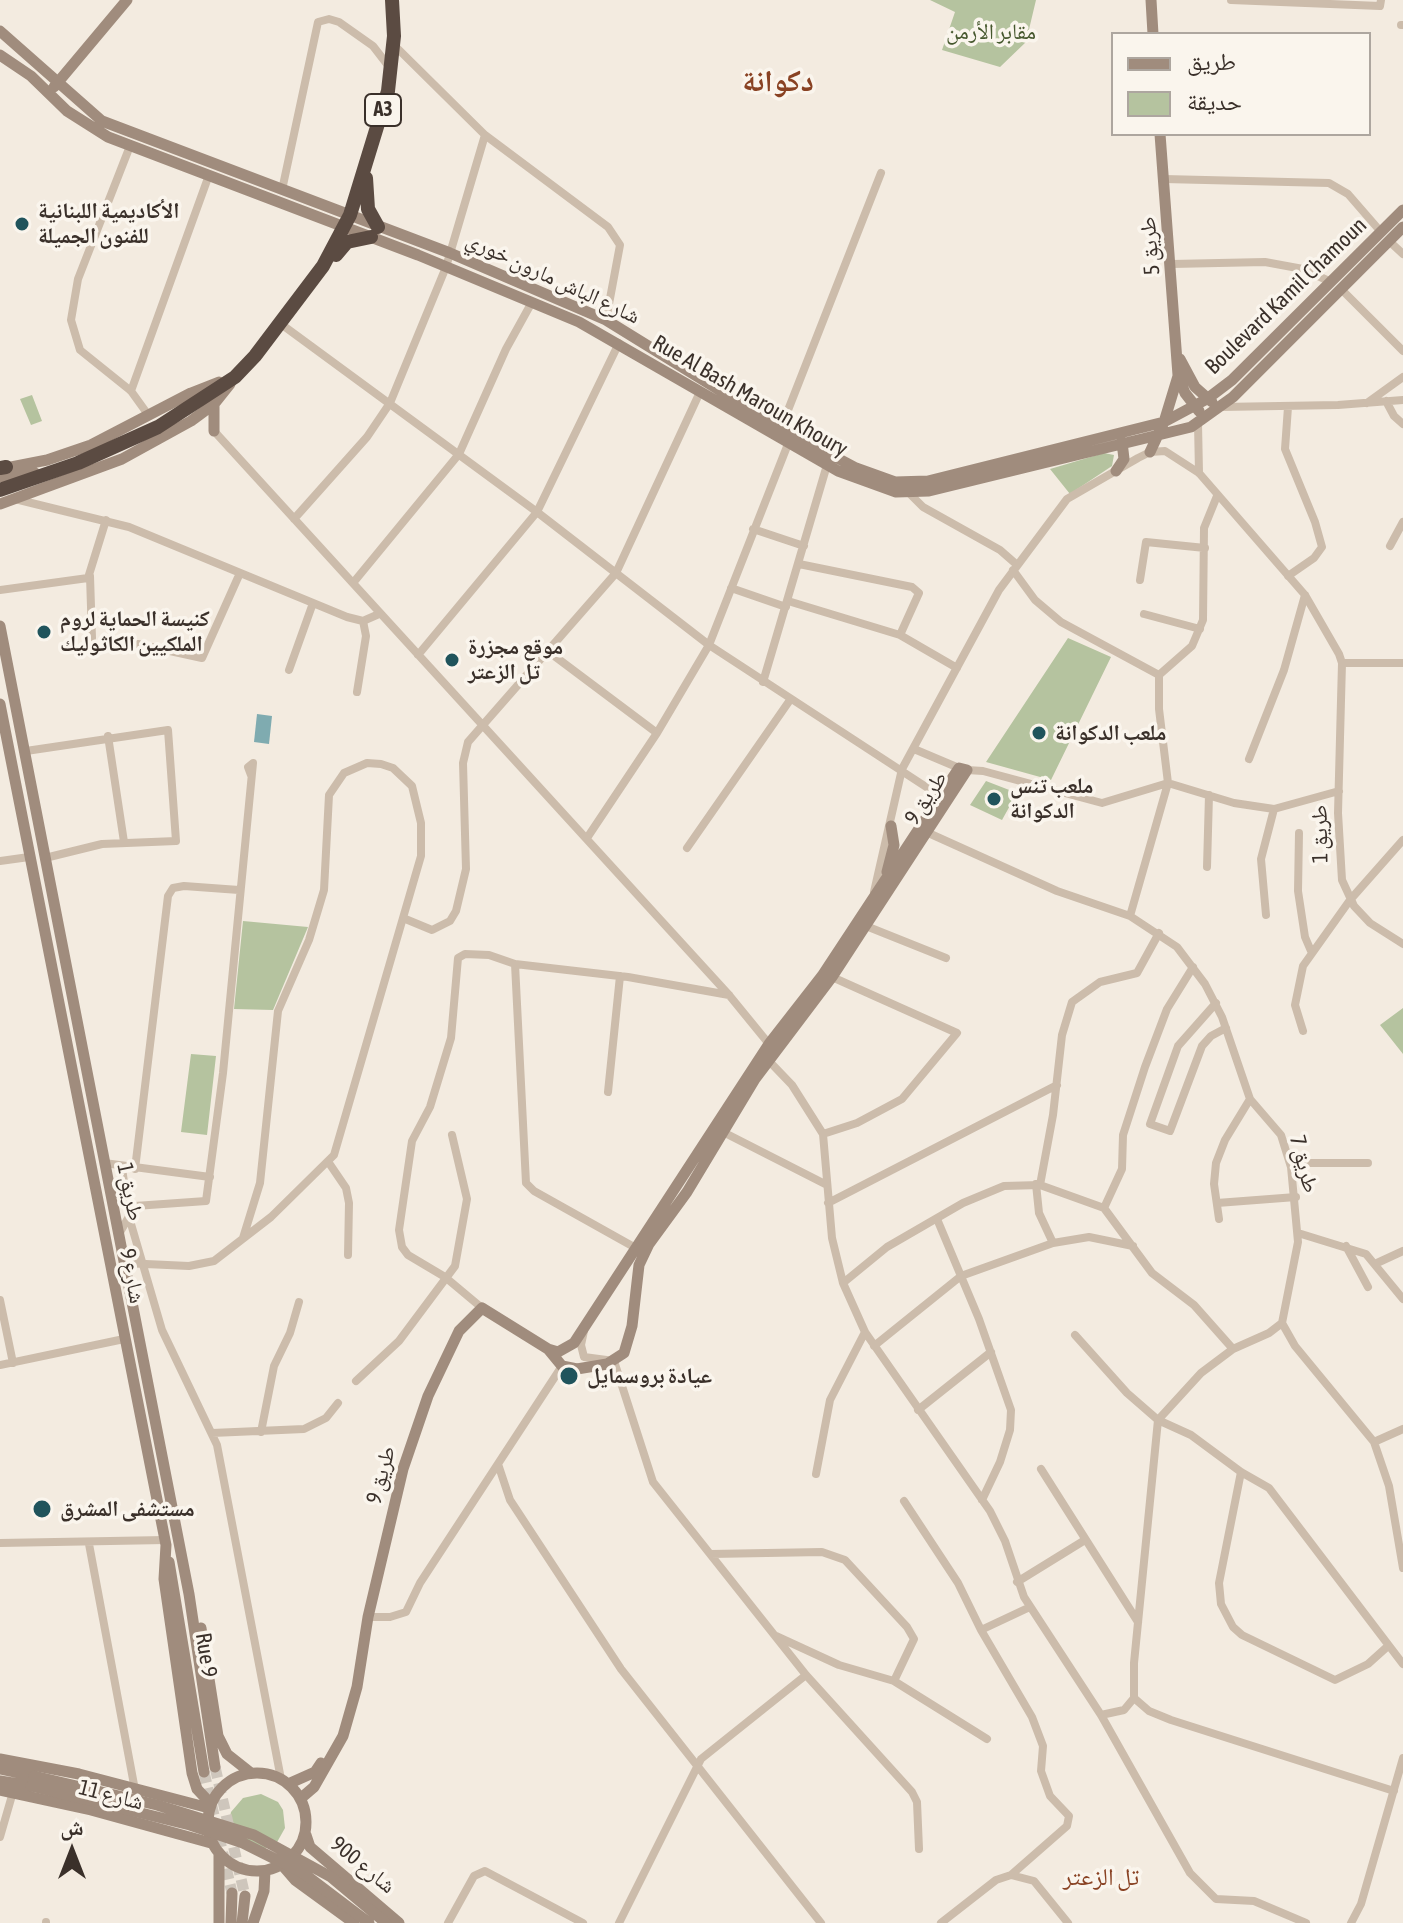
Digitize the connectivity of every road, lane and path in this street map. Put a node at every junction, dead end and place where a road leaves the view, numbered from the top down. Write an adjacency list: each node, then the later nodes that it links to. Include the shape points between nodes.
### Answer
1 (127, 0): 11 (main road)
2 (392, 0): 8 (highway, A3)
3 (1151, 0): 7 (main road)
4 (1231, 0): 5 (street, via 1380,6)
5 (1381, 0)
6 (0, 31): 11 (main road)
7 (1153, 32)
8 (394, 45): 10 (highway, A3); 13 (street)
9 (0, 55): 12 (main road, Rue Al Bash Maroun Khoury)
10 (391, 69): 17 (highway, A3); 20 (street, via 373,46 347,27 329,19 318,22)
11 (57, 84): 12 (main road); 20 (main road, via 112,126)
12 (48, 94): 15 (main road, Rue Al Bash Maroun Khoury, via 97,132)
13 (485, 135): 26 (street); 33 (street, via 597,217 620,245)
14 (1160, 136): 19 (main road, طريق 5)
15 (130, 146): 18 (main road, Rue Al Bash Maroun Khoury); 41 (street, via 78,279 71,320 80,350)
16 (881, 173): 57 (street)
17 (365, 174): 22 (highway, A3); 24 (highway)
18 (209, 175): 22 (main road, Rue Al Bash Maroun Khoury); 41 (street)
19 (1164, 179): 25 (street, via 1329,183 1348,194); 28 (main road, طريق 5)
20 (282, 190): 22 (main road)
21 (1403, 210): 25 (main road, Boulevard Kamil Chamoun)
22 (347, 221): 24 (main road, Rue Al Bash Maroun Khoury); 29 (highway, A3)
23 (1403, 227): 25 (main road, Boulevard Kamil Chamoun)
24 (375, 232): 26 (main road, شارع الباش مارون خوري); 29 (highway, via 347,242); 30 (main road, Rue Al Bash Maroun Khoury)
25 (1385, 236): 27 (street); 31 (main road, Boulevard Kamil Chamoun)
26 (450, 253): 30 (street); 33 (main road, شارع الباش مارون خوري)
27 (1403, 254)
28 (1172, 264): 31 (street, via 1265,262 1303,269); 37 (main road, طريق 5)
29 (323, 266): 34 (highway, A3)
30 (446, 267): 32 (main road, Rue Al Bash Maroun Khoury); 46 (street)
31 (1336, 286): 36 (street); 43 (main road, Boulevard Kamil Chamoun); 50 (main road, Boulevard Kamil Chamoun)
32 (532, 302): 35 (main road, Rue Al Bash Maroun Khoury); 63 (street)
33 (606, 320): 57 (main road, شارع الباش مارون خوري)
34 (281, 324): 39 (highway, A3); 46 (street)
35 (619, 343): 42 (main road, Rue Al Bash Maroun Khoury); 72 (street)
36 (1403, 351)
37 (1178, 355): 38 (main road, طريق 5); 43 (main road)
38 (1178, 375): 49 (main road); 55 (main road)
39 (235, 377): 48 (main road); 52 (main road); 66 (highway, A3, via 120,446)
40 (1403, 377): 47 (street)
41 (131, 391): 52 (street)
42 (700, 392): 61 (main road, Rue Al Bash Maroun Khoury); 83 (street)
43 (1207, 399): 49 (main road, Boulevard Kamil Chamoun); 50 (main road)
44 (1403, 400): 45 (street)
45 (1386, 401): 47 (street); 56 (street)
46 (390, 403): 63 (street); 73 (street)
47 (1367, 403): 51 (street)
48 (214, 404): 54 (main road); 58 (main road)
49 (1194, 405): 53 (main road); 55 (main road, شارع الباش مارون خوري)
50 (1221, 407): 51 (street); 53 (main road, Boulevard Kamil Chamoun)
51 (1288, 407): 85 (street, via 1285,449 1322,547)
52 (149, 416): 65 (main road, via 73,452)
53 (1202, 420): 59 (main road, Boulevard Kamil Chamoun); 68 (street)
54 (191, 421): 58 (main road); 71 (main road, via 122,459)
55 (1164, 422): 57 (main road, شارع الباش مارون خوري, via 911,483 856,468); 59 (main road)
56 (1403, 424)
57 (781, 428)
58 (214, 431): 73 (street)
59 (1157, 436): 60 (main road, Rue Al Bash Maroun Khoury); 62 (main road)
60 (1122, 442): 67 (main road, via 1124,459); 69 (main road, Rue Al Bash Maroun Khoury)
61 (788, 444): 64 (main road, Rue Al Bash Maroun Khoury); 76 (street)
62 (1150, 452): 67 (street); 68 (street, via 1174,454)
63 (459, 454): 72 (street); 87 (street)
64 (827, 465): 69 (main road, Rue Al Bash Maroun Khoury, via 870,485); 77 (street)
65 (1, 470): 66 (main road)
66 (51, 471): 71 (highway, A3)
67 (1116, 471): 81 (street, via 1067,499)
68 (1199, 473): 70 (street)
69 (909, 493): 81 (street, via 923,507 1000,550)
70 (1217, 496): 79 (street, via 1204,528); 85 (street)
71 (4, 497): 74 (street)
72 (537, 512): 83 (street); 103 (street)
73 (294, 519): 87 (street)
74 (106, 520): 82 (street); 84 (street)
75 (1403, 522): 78 (street)
76 (753, 529): 77 (street); 88 (street)
77 (804, 546): 80 (street)
78 (1390, 546)
79 (1205, 548): 86 (street, via 1146,542); 97 (street, via 1206,606)
80 (799, 564): 92 (street); 98 (street, via 912,587 919,593)
81 (1014, 567): 106 (street); 108 (street, via 1035,600 1061,622)
82 (240, 573): 91 (street); 100 (street, via 202,658)
83 (616, 573): 101 (street); 102 (street)
84 (90, 576): 89 (street); 99 (street)
85 (1288, 576): 90 (street)
86 (1140, 580)
87 (353, 583): 93 (street)
88 (731, 588): 92 (street); 101 (street)
89 (0, 590)
90 (1305, 595): 104 (street); 118 (street, via 1284,670)
91 (313, 603): 95 (street); 107 (street)
92 (787, 604): 98 (street); 109 (street)
93 (379, 614): 95 (street); 103 (street)
94 (1144, 614): 97 (street)
95 (363, 621): 110 (street, via 366,636)
96 (0, 626): 117 (main road, طريق 1)
97 (1200, 629): 108 (street, via 1192,646)
98 (900, 635): 106 (street)
99 (92, 638)
100 (138, 644)
101 (709, 645): 109 (street); 114 (street)
102 (549, 652): 113 (street); 114 (street)
103 (418, 655): 113 (street)
104 (1342, 663): 105 (street); 123 (street, طريق 1)
105 (1403, 663)
106 (957, 668): 116 (street)
107 (289, 670)
108 (1159, 675): 122 (street)
109 (763, 682): 111 (street)
110 (357, 692)
111 (790, 700): 119 (street); 133 (street)
112 (0, 704): 134 (main road, شارع 9)
113 (484, 727): 130 (street); 144 (street, via 464,753 466,869 456,911 450,921 432,930)
114 (657, 733): 130 (street)
115 (108, 736): 117 (street); 132 (street); 132 (street, via 168,730 176,841)
116 (914, 749): 119 (street); 120 (street)
117 (26, 751): 135 (main road, طريق 1)
118 (1249, 759)
119 (902, 769): 125 (street); 127 (street)
120 (963, 769): 122 (street, via 1102,803); 125 (main road, 9 طريق)
121 (251, 775): 139 (street)
122 (1168, 783): 124 (street); 143 (street)
123 (1339, 791): 126 (street); 140 (street, طريق 1, via 1339,867)
124 (1209, 795): 126 (street); 137 (street)
125 (944, 799): 128 (main road, 9 طريق)
126 (1274, 809): 142 (street, via 1261,859)
127 (891, 826): 138 (main road, via 894,845); 141 (street)
128 (924, 830): 138 (main road, 9 طريق); 143 (street, 7 طريق, via 1057,891); 145 (main road, 9 طريق)
129 (1299, 833): 148 (street, via 1298,891)
130 (587, 838): 154 (street)
131 (1403, 840): 140 (street)
132 (124, 842): 135 (street)
133 (687, 848)
134 (29, 857): 136 (street); 207 (main road, شارع 9)
135 (45, 858): 166 (main road, طريق 1)
136 (0, 861)
137 (1207, 867)
138 (885, 882): 141 (main road, 9 طريق)
139 (239, 890): 171 (street, via 184,886 173,888 168,896); 172 (street)
140 (1350, 900): 147 (street, طريق 1, via 1370,923); 148 (street)
141 (871, 903): 158 (main road, 9 طريق)
142 (1266, 915)
143 (1130, 916): 146 (street, 7 طريق)
144 (403, 918): 167 (street, via 346,1124); 185 (street, via 421,856 417,798 393,768 355,766 329,795 324,890 278,1011 260,1183)
145 (866, 926): 149 (street); 153 (main road, 9 طريق)
146 (1159, 933): 151 (street, 7 طريق); 160 (street, via 1137,973 1100,982 1072,1002)
147 (1402, 940)
148 (1311, 951): 157 (street, via 1296,991)
149 (946, 958)
150 (515, 964): 152 (street); 189 (street, via 526,1183); 196 (street, via 489,955 458,958 448,1051 408,1157 400,1208 402,1247 415,1261)
151 (1193, 967): 155 (street, 7 طريق); 179 (street, via 1167,1009 1145,1067 1123,1135 1122,1169)
152 (620, 976): 154 (street); 161 (street)
153 (832, 977): 159 (main road, 9 طريق); 164 (street, via 957,1033 902,1099)
154 (729, 995): 158 (street)
155 (1216, 1003): 156 (street, 7 طريق); 156 (street, via 1178,1046 1150,1124 1170,1131 1202,1046)
156 (1226, 1028): 162 (street, 7 طريق)
157 (1303, 1031)
158 (769, 1044): 189 (main road, 9 طريق)
159 (768, 1060): 163 (main road, 9 طريق); 164 (street, via 792,1085)
160 (1057, 1085): 174 (street); 177 (street)
161 (608, 1092)
162 (1250, 1099): 168 (street, 7 طريق, via 1281,1135); 178 (street, via 1216,1163)
163 (721, 1131): 173 (street); 212 (main road, 9 طريق, via 687,1192 644,1251 630,1340)
164 (823, 1134): 173 (street)
165 (452, 1135): 196 (street, via 467,1199 455,1266)
166 (104, 1163): 170 (street); 176 (main road, طريق 1)
167 (329, 1163): 185 (street); 191 (street, via 346,1188)
168 (1290, 1163): 169 (street); 175 (street, 7 طريق)
169 (1368, 1163)
170 (122, 1168): 171 (street); 180 (street)
171 (135, 1169): 172 (street)
172 (210, 1177): 180 (street, via 206,1201 137,1205)
173 (827, 1185): 177 (street)
174 (1038, 1185): 179 (street); 181 (street, via 994,1189); 186 (street, via 1039,1213)
175 (1296, 1197): 178 (street); 183 (street, 7 طريق)
176 (111, 1201): 180 (street); 184 (main road, طريق 1)
177 (828, 1203): 197 (street)
178 (1217, 1203): 182 (street)
179 (1104, 1208): 187 (street)
180 (129, 1217): 184 (street); 192 (street)
181 (937, 1219): 195 (street); 197 (street, via 887,1247)
182 (1219, 1219)
183 (1298, 1233): 188 (street); 203 (street, 7 طريق)
184 (118, 1235): 193 (main road, طريق 1)
185 (243, 1238): 192 (street, via 206,1264)
186 (1053, 1243): 187 (street, via 1089,1237); 195 (street)
187 (1133, 1246): 210 (street, via 1152,1273 1194,1305)
188 (1346, 1246): 194 (street); 198 (street)
189 (634, 1247): 204 (main road, 9 طريق)
190 (1403, 1251): 194 (street)
191 (348, 1255)
192 (140, 1262): 193 (street); 222 (street, via 162,1330)
193 (124, 1263): 233 (main road, طريق 1)
194 (1377, 1263): 199 (street)
195 (961, 1276): 208 (street); 211 (street)
196 (445, 1277): 202 (street); 216 (street, via 399,1341)
197 (843, 1283): 205 (street)
198 (1368, 1287)
199 (1403, 1299)
200 (0, 1300): 213 (street)
201 (299, 1302): 221 (street, via 274,1366)
202 (482, 1308): 209 (main road); 241 (main road, طريق 9, via 454,1339 416,1427)
203 (1282, 1323): 210 (street); 223 (street)
204 (585, 1325): 209 (main road, 9 طريق, via 568,1349); 212 (street, via 584,1357)
205 (865, 1332): 208 (street); 227 (street, via 830,1400)
206 (1075, 1335): 219 (street)
207 (124, 1339): 213 (street); 235 (main road, شارع 9)
208 (874, 1346): 218 (street)
209 (548, 1349): 215 (main road)
210 (1233, 1349): 219 (street, via 1201,1373)
211 (991, 1352): 218 (street); 228 (street, via 1011,1420)
212 (614, 1361): 215 (main road, via 586,1369); 237 (street, via 653,1482)
213 (13, 1363): 214 (street)
214 (0, 1365)
215 (562, 1366): 224 (street)
216 (356, 1381)
217 (338, 1403): 221 (street, via 326,1418 304,1429)
218 (918, 1410): 228 (street)
219 (1158, 1420): 226 (street, via 1208,1446); 242 (street)
220 (1403, 1429): 223 (street)
221 (261, 1432): 222 (street)
222 (212, 1433): 261 (street, via 234,1519)
223 (1374, 1442): 230 (street, via 1383,1460)
224 (498, 1464): 241 (street, via 406,1612); 255 (street, via 517,1511 621,1669)
225 (1041, 1469): 232 (street)
226 (1241, 1472): 245 (street, via 1269,1488); 245 (street, via 1219,1583 1221,1604 1233,1627 1335,1680 1368,1664)
227 (816, 1474)
228 (982, 1500): 239 (street, via 1005,1541)
229 (904, 1501): 243 (street, via 958,1583)
230 (1392, 1510): 231 (street); 238 (street)
231 (1403, 1512)
232 (1085, 1540): 239 (street); 242 (street)
233 (179, 1542): 257 (main road, طريق 1); 258 (main road, via 195,1590 218,1736 227,1754)
234 (0, 1543): 236 (street)
235 (165, 1543): 236 (street); 257 (main road, Rue 9); 267 (main road, شارع 9, via 164,1579 191,1770)
236 (89, 1544): 263 (street)
237 (711, 1554): 244 (street); 249 (street, via 822,1552 845,1560 914,1639)
238 (1403, 1568)
239 (1017, 1582): 240 (street)
240 (1030, 1607): 243 (street); 251 (street)
241 (368, 1617): 247 (main road, طريق 9)
242 (1139, 1622): 250 (street)
243 (981, 1630): 275 (street, via 1032,1717 1043,1746 1041,1771 1050,1796 1069,1816 1067,1826)
244 (775, 1636): 248 (street); 249 (street, via 839,1665)
245 (1388, 1646): 246 (street)
246 (1403, 1664)
247 (359, 1670): 261 (main road, طريق 9, via 317,1770); 266 (main road, طريق 9, via 343,1736 314,1787)
248 (806, 1675): 255 (street, via 707,1753); 271 (street, via 912,1792)
249 (894, 1681): 252 (street)
250 (1134, 1698): 251 (street, via 1124,1710); 264 (street, via 1171,1720)
251 (1101, 1715): 292 (street, via 1205,1891 1224,1901 1254,1901)
252 (987, 1739)
253 (1403, 1758): 264 (street)
254 (0, 1759): 263 (main road, شارع 11)
255 (697, 1767): 288 (street); 289 (street)
256 (0, 1769): 260 (main road)
257 (210, 1770)
258 (251, 1773): 261 (main road); 267 (main road, via 220,1789)
259 (0, 1781): 260 (main road)
260 (32, 1781): 283 (main road, bridge, via 243,1843 303,1873); 284 (main road, bridge, via 170,1808 254,1835 331,1877)
261 (284, 1782): 266 (main road)
262 (0, 1790): 265 (main road, شارع 11)
263 (135, 1790): 267 (main road, شارع 11)
264 (1394, 1791): 293 (street)
265 (13, 1792): 269 (street); 270 (main road, شارع 11)
266 (300, 1799): 268 (main road)
267 (210, 1806): 270 (main road)
268 (306, 1835): 273 (main road); 285 (main road, شارع 900, via 310,1847)
269 (0, 1837)
270 (211, 1843): 272 (main road)
271 (919, 1849)
272 (219, 1854): 274 (main road, via 240,1868); 278 (main road)
273 (282, 1865): 274 (main road); 282 (main road)
274 (265, 1871): 281 (main road)
275 (1011, 1875): 290 (street, via 996,1880); 291 (street, via 1034,1881)
276 (232, 1893): 279 (main road)
277 (245, 1896): 280 (main road)
278 (219, 1923)
279 (231, 1923)
280 (242, 1923)
281 (253, 1923)
282 (354, 1923)
283 (369, 1923)
284 (386, 1923)
285 (399, 1923)
286 (448, 1923): 287 (street, via 474,1876 485,1871)
287 (583, 1923)
288 (619, 1923)
289 (821, 1923)
290 (941, 1923)
291 (1068, 1923)
292 (1306, 1923)
293 (1351, 1923)

